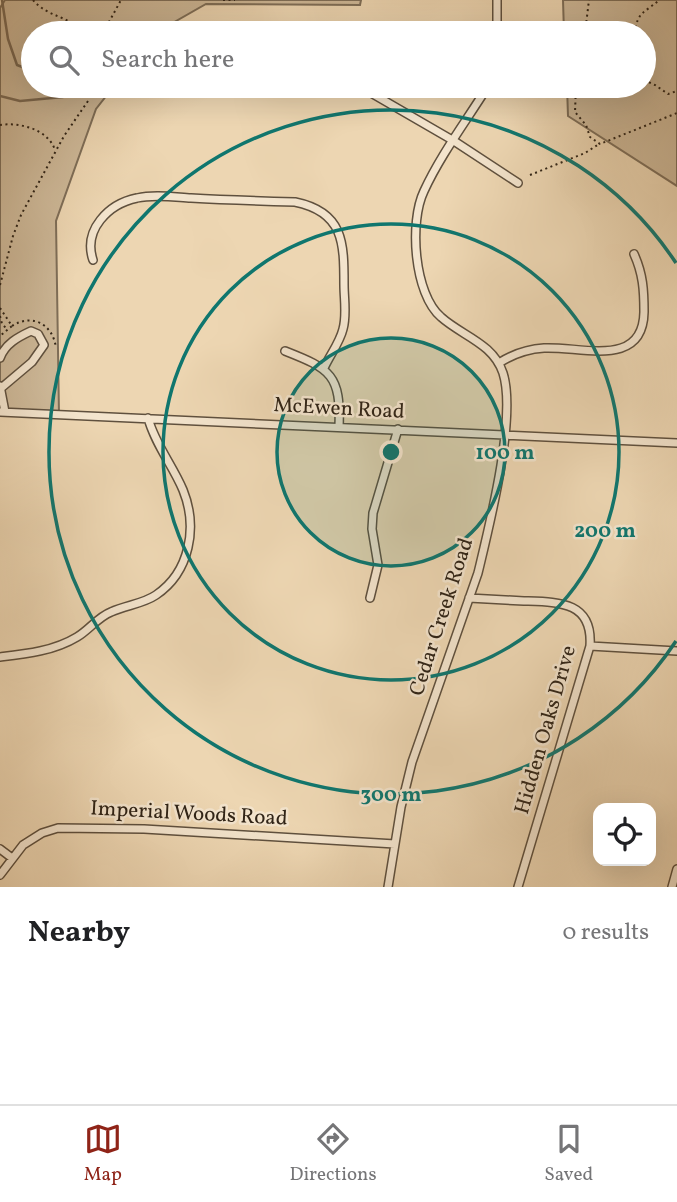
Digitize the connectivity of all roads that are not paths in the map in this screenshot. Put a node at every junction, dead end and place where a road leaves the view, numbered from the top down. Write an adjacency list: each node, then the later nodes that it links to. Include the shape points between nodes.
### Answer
1 (497, 0): 2 (street)
2 (497, 21)
3 (380, 98): 5 (street)
4 (480, 98): 5 (street)
5 (454, 141): 6 (street); 11 (street, via 421,200 419,280 428,302 441,317 484,346)
6 (518, 183)
7 (634, 254): 11 (street, via 645,288 644,322 633,342 615,350 536,348)
8 (93, 260): 12 (street, via 89,249 95,227 112,209 137,198 295,202 316,208 337,228 345,254 344,327)
9 (285, 351): 12 (street)
10 (0, 358): 13 (street, via 19,336 31,331 44,345 32,362)
11 (499, 363): 18 (street, Cedar Creek Road, via 507,396)
12 (324, 368): 16 (street, via 339,395)
13 (0, 388): 14 (street)
14 (2, 412): 15 (street, McEwen Road)
15 (148, 418): 16 (street, McEwen Road); 24 (street, via 184,492 188,511 190,534 179,572 155,596 110,612 66,643)
16 (339, 427): 17 (street, McEwen Road)
17 (398, 429): 18 (street, McEwen Road); 20 (street, via 373,513 378,565)
18 (505, 434): 19 (street, McEwen Road); 21 (street, Cedar Creek Road, via 486,540)
19 (677, 443)
20 (370, 598)
21 (469, 598): 22 (street, Hidden Oaks Drive, via 567,604 589,627); 25 (street, Cedar Creek Road, via 412,762)
22 (590, 646): 23 (street); 31 (street, Hidden Oaks Drive)
23 (677, 651)
24 (0, 657)
25 (395, 844): 27 (street, Imperial Woods Road, via 83,827 42,833); 30 (street, Cedar Creek Road)
26 (0, 849): 27 (street)
27 (12, 858): 29 (street, Imperial Woods Road)
28 (677, 869): 32 (street)
29 (0, 875)
30 (388, 887)
31 (517, 887)
32 (672, 887)

